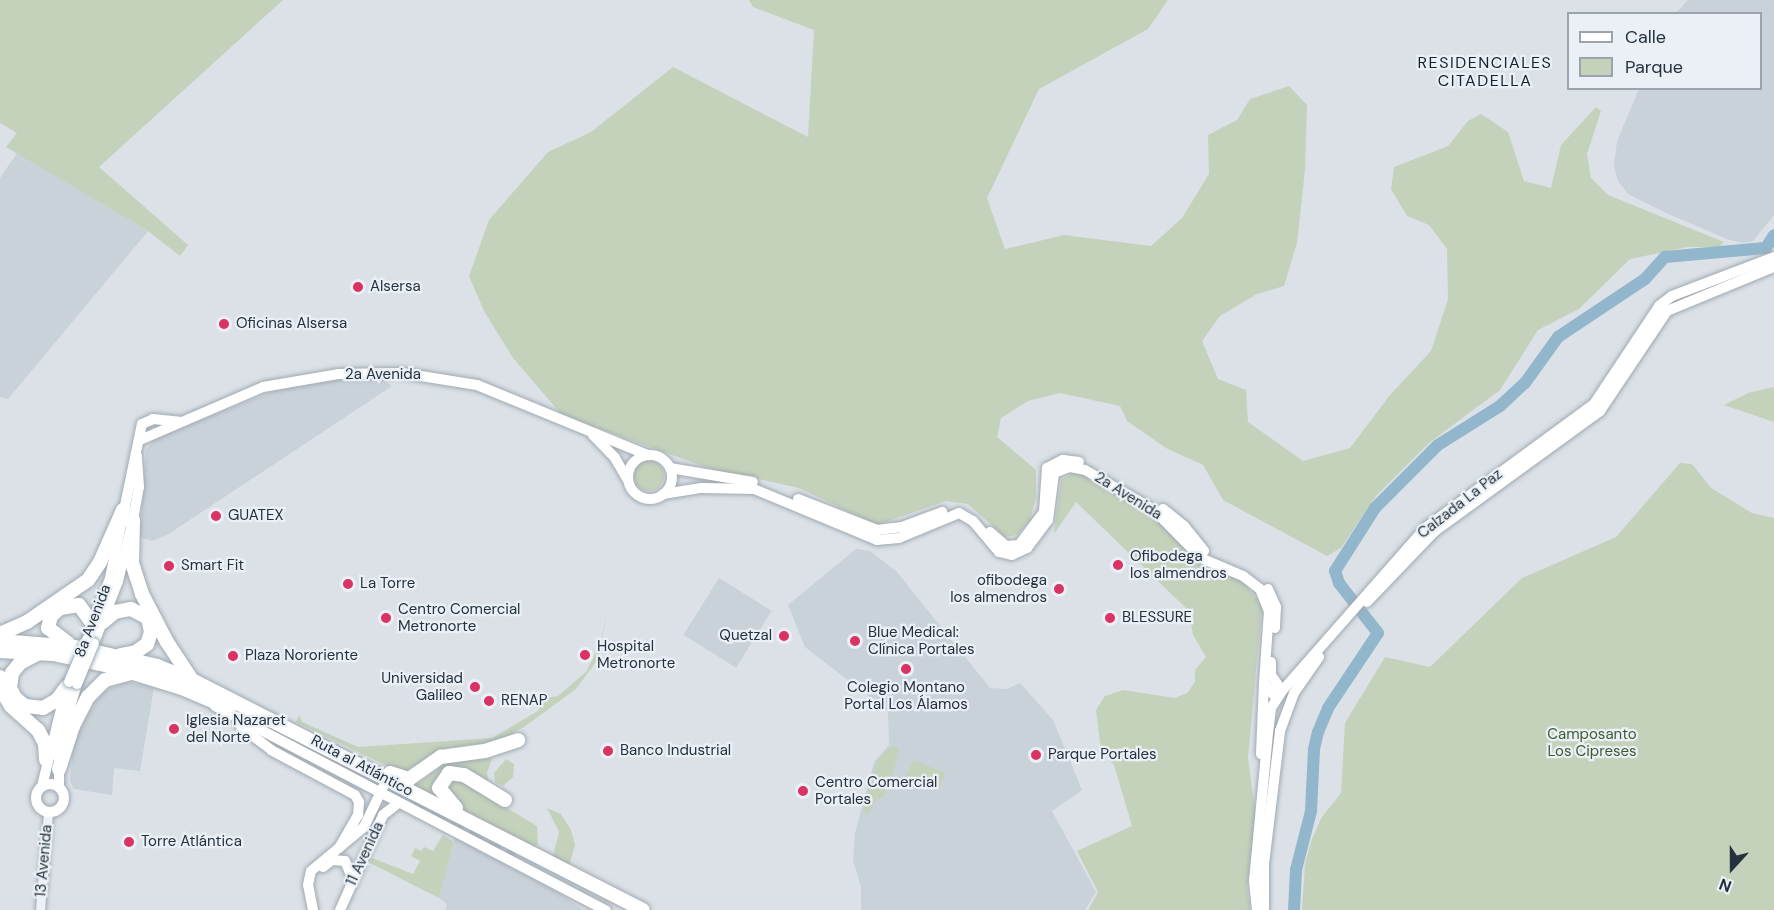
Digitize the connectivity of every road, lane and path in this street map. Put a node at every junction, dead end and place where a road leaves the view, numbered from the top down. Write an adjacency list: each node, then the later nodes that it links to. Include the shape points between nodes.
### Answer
1 (1774, 257): 11 (main road, Calzada La Paz, via 1666,300 1594,404 1446,510 1416,537)
2 (1774, 267): 11 (main road, Calzada La Paz, via 1667,311 1600,411 1435,531)
3 (182, 422): 4 (main road, 2a Avenida, via 241,394 274,385 379,372 458,380 507,395); 5 (main road, 2a Avenida); 5 (main road, 8a Avenida, via 153,419 142,424)
4 (584, 428): 6 (main road, 2a Avenida); 8 (main road, 2a Avenida, via 607,448)
5 (140, 440): 10 (main road, 8a Avenida, via 139,487)
6 (648, 455): 7 (main road, via 661,458); 8 (main road, via 635,461)
7 (670, 468): 9 (main road, via 670,485); 26 (main road, 2a Avenida, via 770,487 878,530 962,510 974,514 1010,547 1023,541 1042,517 1047,468 1063,460 1087,464 1156,503 1178,520 1209,555 1244,569 1266,586 1276,607 1271,675)
8 (628, 480): 9 (main road, via 641,497)
9 (663, 494): 23 (main road, 2a Avenida, via 702,488 754,489 877,540 899,538 959,513 973,521 999,552 1012,555 1027,548 1048,520 1054,473 1070,467 1085,470 1154,510 1201,558 1243,576 1260,590 1269,610)
10 (128, 515): 13 (main road, 8a Avenida); 14 (highway, via 88,580 37,616); 22 (highway, via 132,563 142,594)
11 (1370, 593): 12 (main road, Calzada La Paz)
12 (1349, 618): 26 (main road, Calzada La Paz); 29 (main road, Calzada La Paz, via 1305,675)
13 (98, 623): 16 (main road, 8a Avenida); 16 (highway, via 85,608 74,604 51,616 47,624 50,632); 19 (highway, via 115,612 131,609 143,614 150,625 150,636 142,649)
14 (0, 634)
15 (0, 642): 16 (highway, Ruta al Atlántico)
16 (85, 643): 19 (highway, Ruta al Atlántico); 24 (main road, 8a Avenida, bridge)
17 (0, 651): 18 (highway, Ruta al Atlántico)
18 (41, 653): 20 (highway, Ruta al Atlántico); 24 (highway, via 28,657 12,673 10,688 15,698 26,706 43,708 57,700)
19 (113, 656): 22 (highway, Ruta al Atlántico)
20 (138, 673): 25 (highway, Ruta al Atlántico); 34 (highway, via 118,674 93,691 73,726)
21 (0, 677): 33 (highway, via 2,692 11,706 39,730)
22 (192, 680): 35 (highway, Ruta al Atlántico)
23 (1264, 683): 26 (main road); 36 (main road, via 1260,742)
24 (71, 684): 33 (main road, 8a Avenida); 34 (main road, 8a Avenida)
25 (198, 694): 27 (main road, Ruta al Atlántico); 30 (highway, Ruta al Atlántico)
26 (1279, 695): 29 (main road, via 1275,727); 36 (main road, Calzada La Paz, via 1270,711)
27 (227, 715): 40 (main road, Ruta al Atlántico); 45 (main road, via 255,740 355,795 358,815)
28 (518, 740): 31 (highway)
29 (1278, 740): 55 (main road, Calzada La Paz, via 1264,864)
30 (300, 744)
31 (485, 751): 32 (highway); 35 (highway, via 441,757 407,779 387,771)
32 (506, 756)
33 (46, 760): 38 (main road, 8a Avenida)
34 (59, 769): 39 (main road, 8a Avenida)
35 (373, 772): 37 (highway, Ruta al Atlántico)
36 (1264, 772): 54 (main road, Calzada La Paz, via 1254,882)
37 (387, 780): 40 (main road, 11 Avenida); 44 (highway, Ruta al Atlántico)
38 (42, 786): 39 (main road); 43 (main road, via 36,801)
39 (59, 787): 43 (main road, via 62,803)
40 (379, 795): 42 (main road, Ruta al Atlántico); 45 (main road, 11 Avenida, via 364,827)
41 (505, 800): 44 (highway, via 491,787 449,773 440,781 440,794)
42 (397, 804): 47 (main road, 11 Avenida, via 383,815); 51 (main road, Ruta al Atlántico)
43 (48, 812): 49 (street, 13 Avenida)
44 (476, 825): 53 (highway, Ruta al Atlántico)
45 (339, 849): 48 (main road, 11 Avenida, via 320,860 311,871 308,885)
46 (515, 854): 52 (highway)
47 (353, 879): 48 (main road, via 345,861 332,860 317,875); 50 (main road, 11 Avenida)
48 (313, 909)
49 (40, 910)
50 (340, 910)
51 (606, 910)
52 (625, 910)
53 (643, 910)
54 (1257, 910)
55 (1264, 910)

